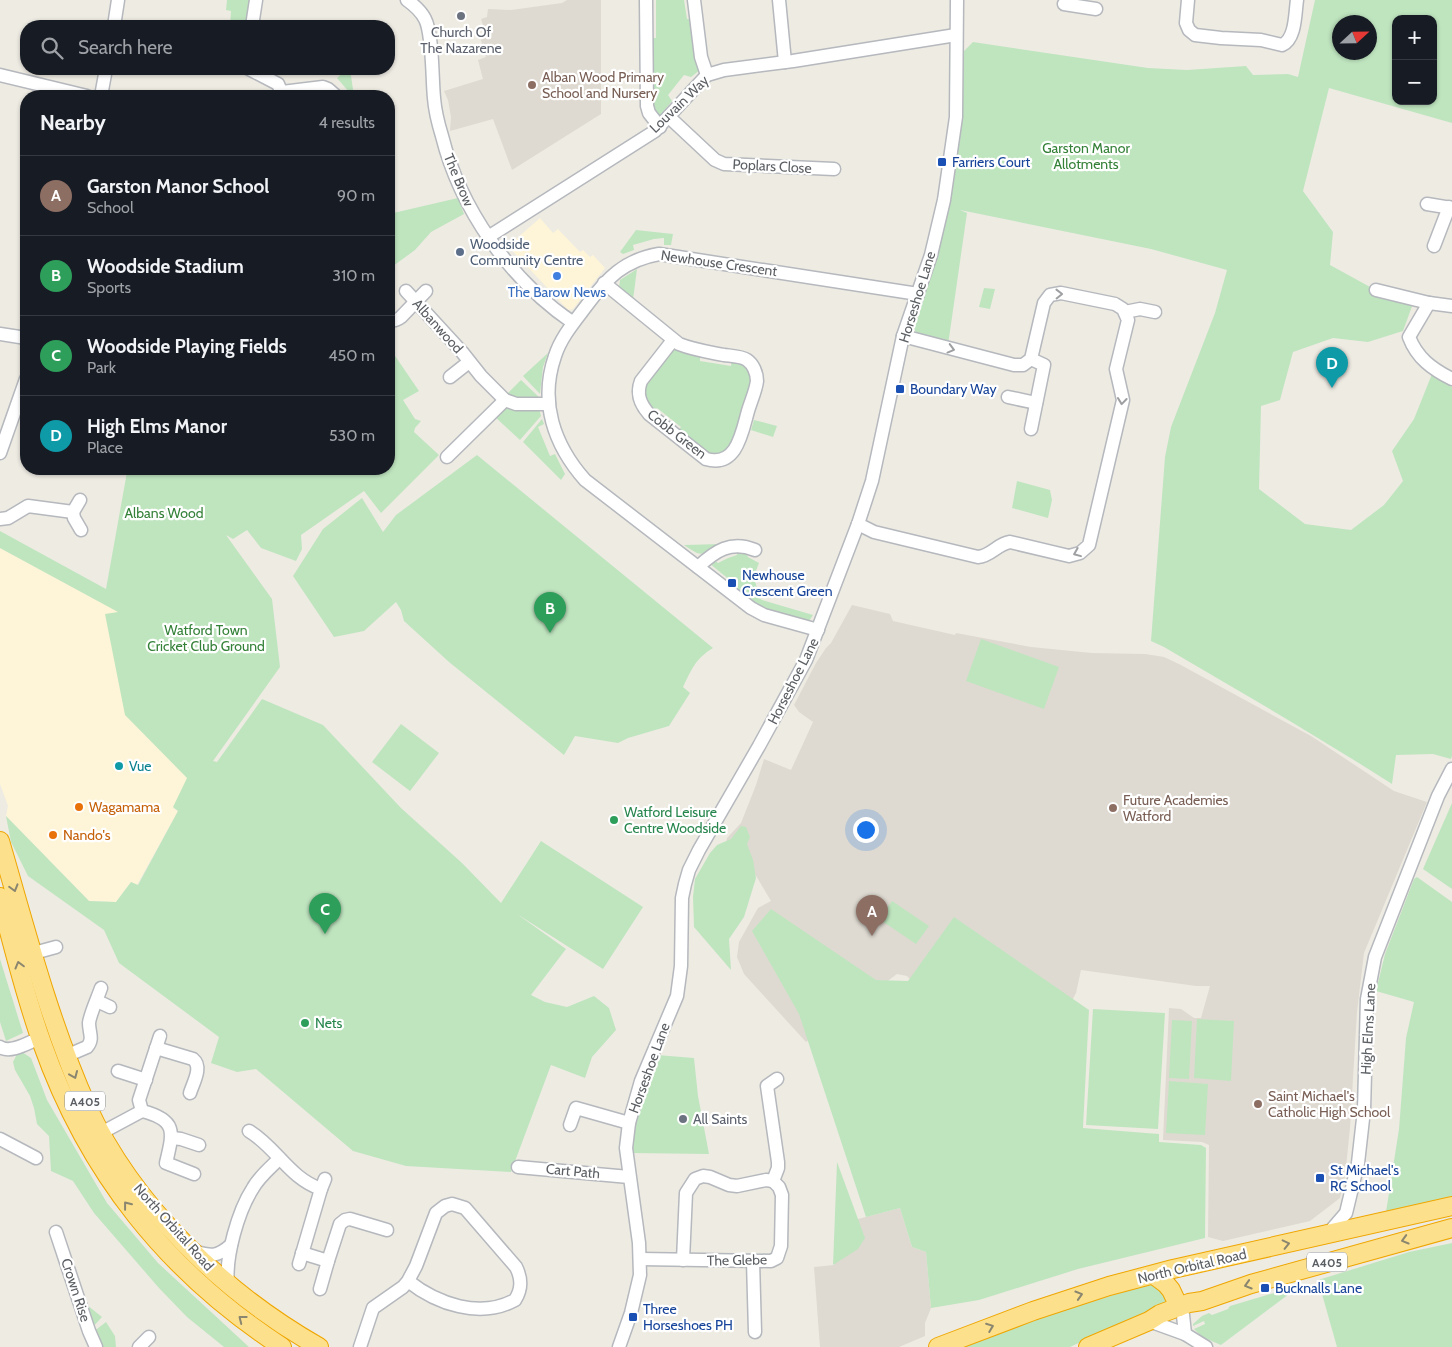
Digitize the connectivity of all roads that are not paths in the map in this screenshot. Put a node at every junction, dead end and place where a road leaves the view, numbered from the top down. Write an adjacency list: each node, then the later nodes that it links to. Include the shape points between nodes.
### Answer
1 (118, 0): 12 (street)
2 (256, 0): 13 (street)
3 (646, 0): 26 (street, via 647,106)
4 (694, 0): 19 (street)
5 (779, 0): 15 (street)
6 (957, 0): 14 (street, Horseshoe Lane)
7 (1188, 0): 8 (street, via 1186,23 1195,35 1261,40 1282,45 1292,34)
8 (1297, 0)
9 (412, 2): 30 (street, The Brow, via 426,20 429,31 434,101 442,137 472,212)
10 (1064, 4): 11 (street)
11 (1088, 5)
12 (115, 20)
13 (253, 20)
14 (956, 35): 15 (street, Louvain Way); 36 (street, Horseshoe Lane, via 956,118 947,182 931,254)
15 (785, 62): 19 (street, Louvain Way)
16 (0, 75): 20 (street)
17 (105, 75): 21 (street)
18 (261, 75): 22 (street, via 278,84)
19 (706, 75): 25 (street, Louvain Way)
20 (62, 90)
21 (102, 90)
22 (280, 90)
23 (305, 90): 24 (street, via 323,87)
24 (329, 90)
25 (669, 117): 26 (street, Louvain Way); 27 (street, Poplars Close, via 715,160 724,164)
26 (660, 127): 30 (street, Louvain Way)
27 (834, 169)
28 (1427, 204): 29 (street)
29 (1450, 207): 31 (street)
30 (488, 236): 43 (street, The Brow, via 515,271)
31 (1434, 246)
32 (604, 283): 36 (street, Newhouse Crescent, via 630,262 659,254); 43 (street, Newhouse Crescent); 47 (street, Cobb Green)
33 (1376, 290): 38 (street)
34 (426, 291): 37 (street)
35 (406, 292): 37 (street, Albanwood)
36 (918, 294): 45 (street, Horseshoe Lane)
37 (416, 302): 42 (street); 49 (street, Albanwood)
38 (1429, 303): 39 (street); 51 (street, via 1409,337 1414,351)
39 (1452, 306)
40 (1125, 312): 41 (street, via 1140,309); 48 (street, one-way to 40, via 1044,302 1050,295 1061,292 1115,304); 63 (street, one-way to 63, via 1127,327 1116,369 1123,400 1085,549 1069,556 1010,542 978,557 874,532)
41 (1155, 312)
42 (395, 320)
43 (572, 322): 56 (street, Newhouse Crescent, via 555,355)
44 (0, 334): 46 (street)
45 (903, 336): 48 (street, one-way to 48, via 1014,365 1022,365); 63 (street, Horseshoe Lane, via 872,481)
46 (20, 337)
47 (673, 340): 47 (street, Cobb Green, via 690,349 748,360 756,374 757,381 736,448 726,457 706,458 641,406 638,388 641,381)
48 (1031, 359): 55 (street, via 1044,365)
49 (469, 362): 50 (street, Albanwood); 54 (street, Albanwood)
50 (450, 377)
51 (1452, 379)
52 (20, 396): 58 (street)
53 (1008, 396): 55 (street)
54 (505, 400): 56 (street, via 516,404); 59 (street)
55 (1036, 403): 57 (street)
56 (549, 404): 66 (street, Newhouse Crescent, via 556,437 585,480)
57 (1030, 430)
58 (0, 453)
59 (454, 454)
60 (80, 500): 61 (street)
61 (73, 512): 62 (street, via 28,506 6,520); 64 (street)
62 (0, 519)
63 (858, 524): 67 (street, Horseshoe Lane)
64 (81, 530)
65 (755, 550): 66 (street, via 744,545 727,547)
66 (698, 567): 67 (street, Newhouse Crescent, via 764,615)
67 (818, 630): 84 (street, Horseshoe Lane, via 782,705 689,870 682,898 677,996 641,1081)
68 (1452, 769): 98 (street, High Elms Lane, via 1438,796 1375,957 1367,999 1362,1138)
69 (0, 841): 72 (highway, North Orbital Road / A405, one-way to 72)
70 (0, 897): 76 (highway, North Orbital Road / A405, one-way to 70)
71 (56, 947): 72 (street)
72 (34, 953): 78 (highway, North Orbital Road / A405)
73 (101, 988): 74 (street)
74 (97, 1001): 75 (street); 78 (street, via 89,1023 89,1045)
75 (110, 1007)
76 (40, 1038): 77 (street, via 11,1049); 122 (highway, North Orbital Road / A405, one-way to 76, via 198,1283 131,1210 75,1124)
77 (0, 1047)
78 (66, 1056): 87 (highway, North Orbital Road / A405, one-way to 87)
79 (118, 1071): 80 (street)
80 (146, 1080): 82 (street, via 161,1045 197,1062); 83 (street, via 139,1100)
81 (767, 1083): 96 (street, via 778,1162)
82 (190, 1093)
83 (142, 1112): 87 (street); 88 (street, via 164,1120)
84 (629, 1123): 85 (street, via 576,1108); 95 (street, Horseshoe Lane, via 626,1148)
85 (570, 1125)
86 (249, 1131): 92 (street)
87 (101, 1132): 105 (highway, North Orbital Road / A405, via 127,1174)
88 (172, 1138): 90 (street); 94 (street, via 166,1163)
89 (0, 1139): 91 (street)
90 (199, 1145)
91 (36, 1158)
92 (279, 1159): 104 (street, via 253,1187); 108 (street, via 309,1185 323,1184 300,1259)
93 (518, 1167): 95 (street, Cart Path)
94 (194, 1174)
95 (629, 1177): 106 (street, Horseshoe Lane)
96 (773, 1181): 107 (street, via 737,1186 710,1177 695,1179 686,1193); 109 (street, The Glebe, via 782,1195 782,1246 777,1258)
97 (1452, 1206): 99 (highway, North Orbital Road / A405)
98 (1346, 1213): 99 (street); 103 (street, High Elms Lane)
99 (1361, 1227): 103 (highway, North Orbital Road / A405)
100 (1452, 1228): 114 (highway, A405, one-way to 114, via 1251,1284 1189,1303)
101 (387, 1230): 108 (street, via 344,1220)
102 (57, 1232): 120 (street, Crown Rise)
103 (1327, 1235): 110 (highway, North Orbital Road / A405, one-way to 103)
104 (231, 1245): 105 (street, via 214,1255); 112 (street, via 226,1270)
105 (192, 1251): 112 (highway, North Orbital Road / A405)
106 (640, 1259): 107 (street, The Glebe); 125 (street, Horseshoe Lane, via 638,1288)
107 (683, 1260): 109 (street, The Glebe)
108 (328, 1261): 113 (street)
109 (753, 1261): 116 (street)
110 (1154, 1275): 114 (highway, via 1171,1290); 119 (highway, North Orbital Road / A405, one-way to 110, via 1058,1302)
111 (408, 1281): 111 (street, via 436,1213 452,1204 465,1208 516,1267 521,1285 515,1300 498,1307 479,1308 447,1304); 124 (street, via 373,1308)
112 (228, 1284): 123 (highway, North Orbital Road / A405)
113 (320, 1289)
114 (1181, 1311): 115 (highway, A405, via 1160,1314); 117 (street)
115 (1148, 1321): 117 (street); 126 (highway, A405)
116 (756, 1332)
117 (1185, 1334): 127 (street)
118 (149, 1337): 121 (street)
119 (944, 1346)
120 (96, 1347)
121 (139, 1347)
122 (282, 1347)
123 (319, 1347)
124 (360, 1347)
125 (619, 1347)
126 (1088, 1347)
127 (1206, 1347)

